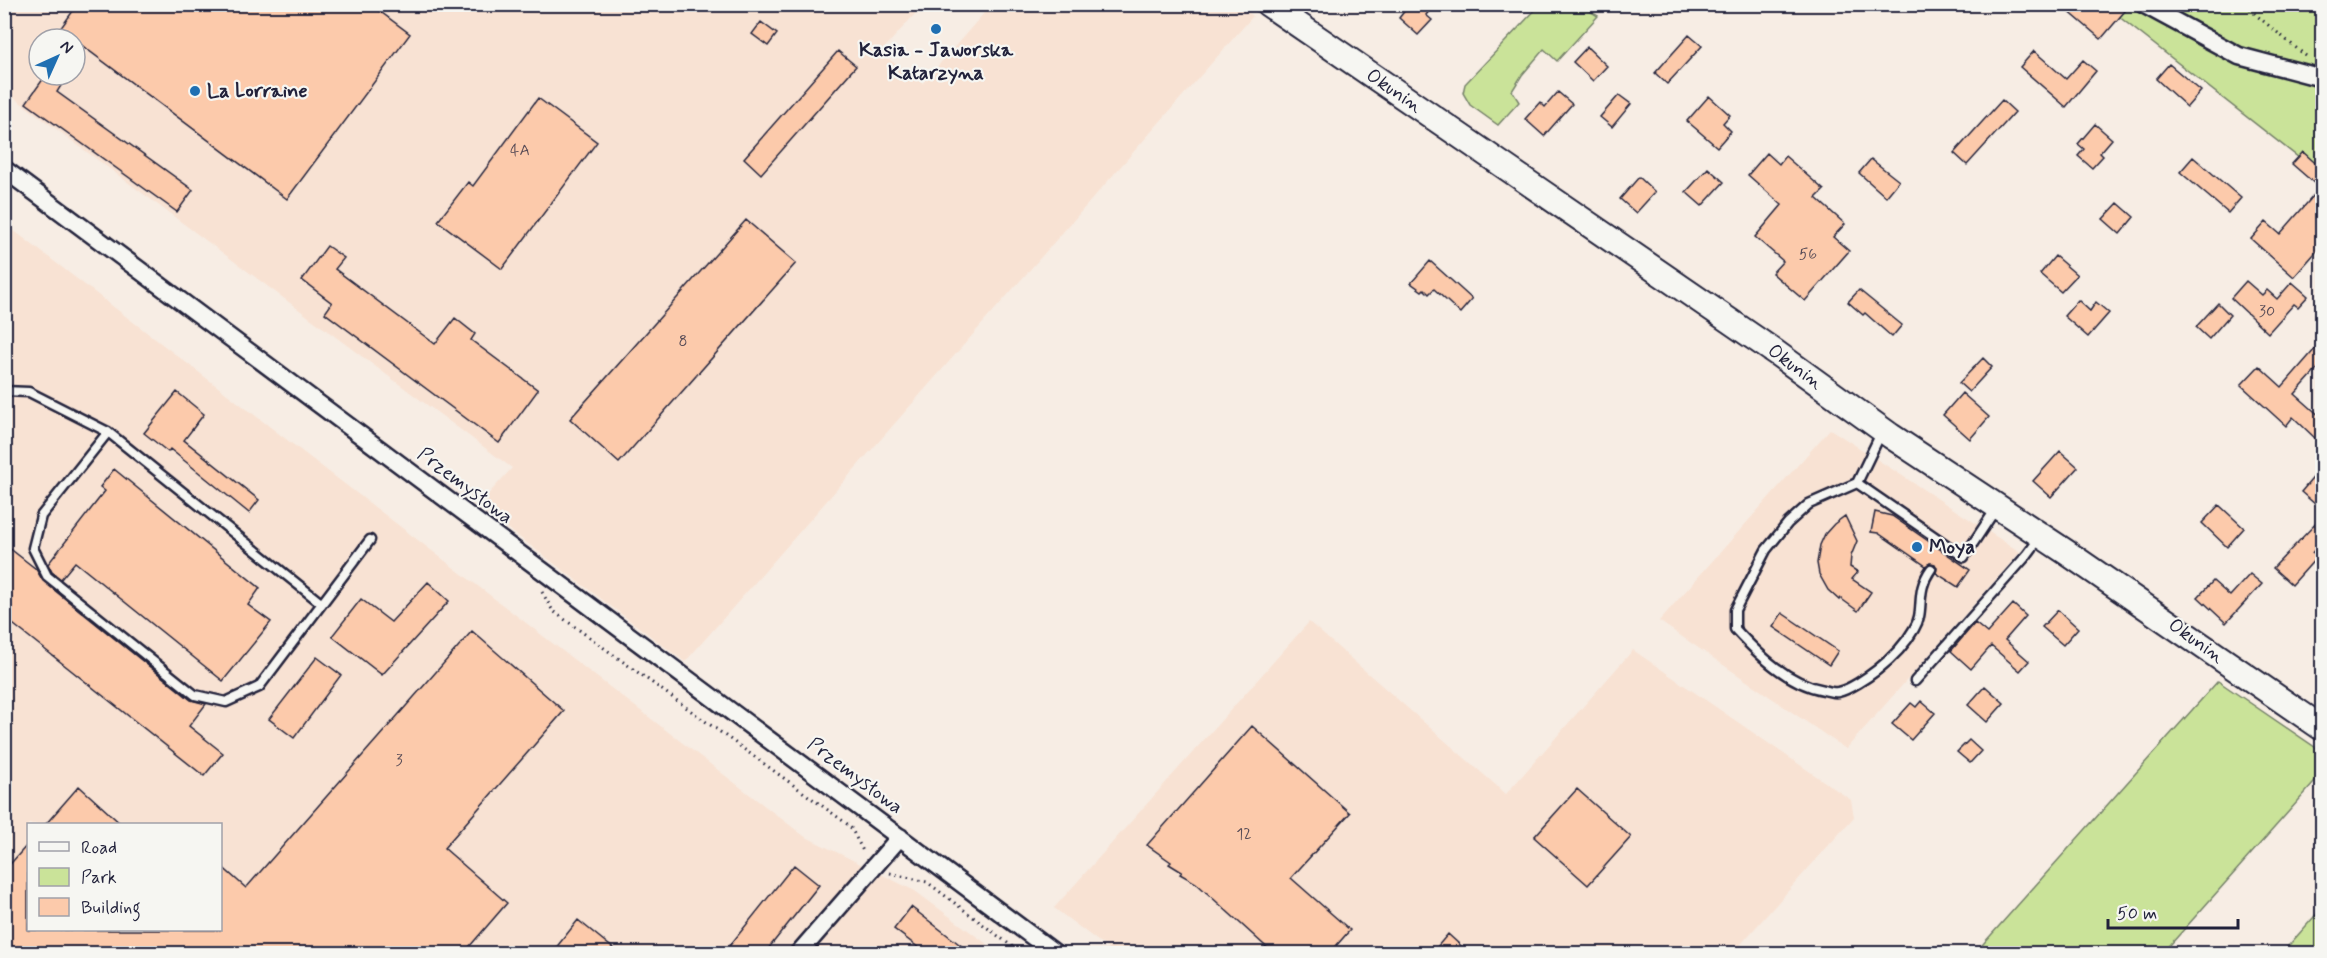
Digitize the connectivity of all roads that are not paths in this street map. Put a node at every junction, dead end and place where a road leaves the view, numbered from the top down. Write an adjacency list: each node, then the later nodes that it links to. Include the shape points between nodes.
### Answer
1 (1268, 4): 6 (main road, Okunin)
2 (2143, 4): 3 (street, via 2240,56)
3 (2322, 78)
4 (4, 169): 16 (street, Przemysłowa)
5 (4, 391): 7 (lane, via 29,392)
6 (1883, 430): 8 (lane); 9 (main road, Okunin)
7 (108, 432): 13 (lane); 13 (lane, via 41,516 33,548 47,576 195,695 226,702 259,687)
8 (1857, 483): 9 (lane, via 1945,549 1964,557); 12 (lane, via 1809,504 1788,523 1766,550 1735,610 1735,629 1779,670 1809,688 1837,693 1884,665 1914,630 1920,617 1922,584)
9 (1997, 507): 10 (main road, Okunin)
10 (2041, 536): 14 (lane); 15 (main road, Okunin)
11 (370, 540): 13 (lane)
12 (1931, 569)
13 (321, 603)
14 (1915, 681)
15 (2322, 728)
16 (900, 837): 17 (street, Przemysłowa); 18 (street, Przemysłowa)
17 (798, 954)
18 (1056, 954)

